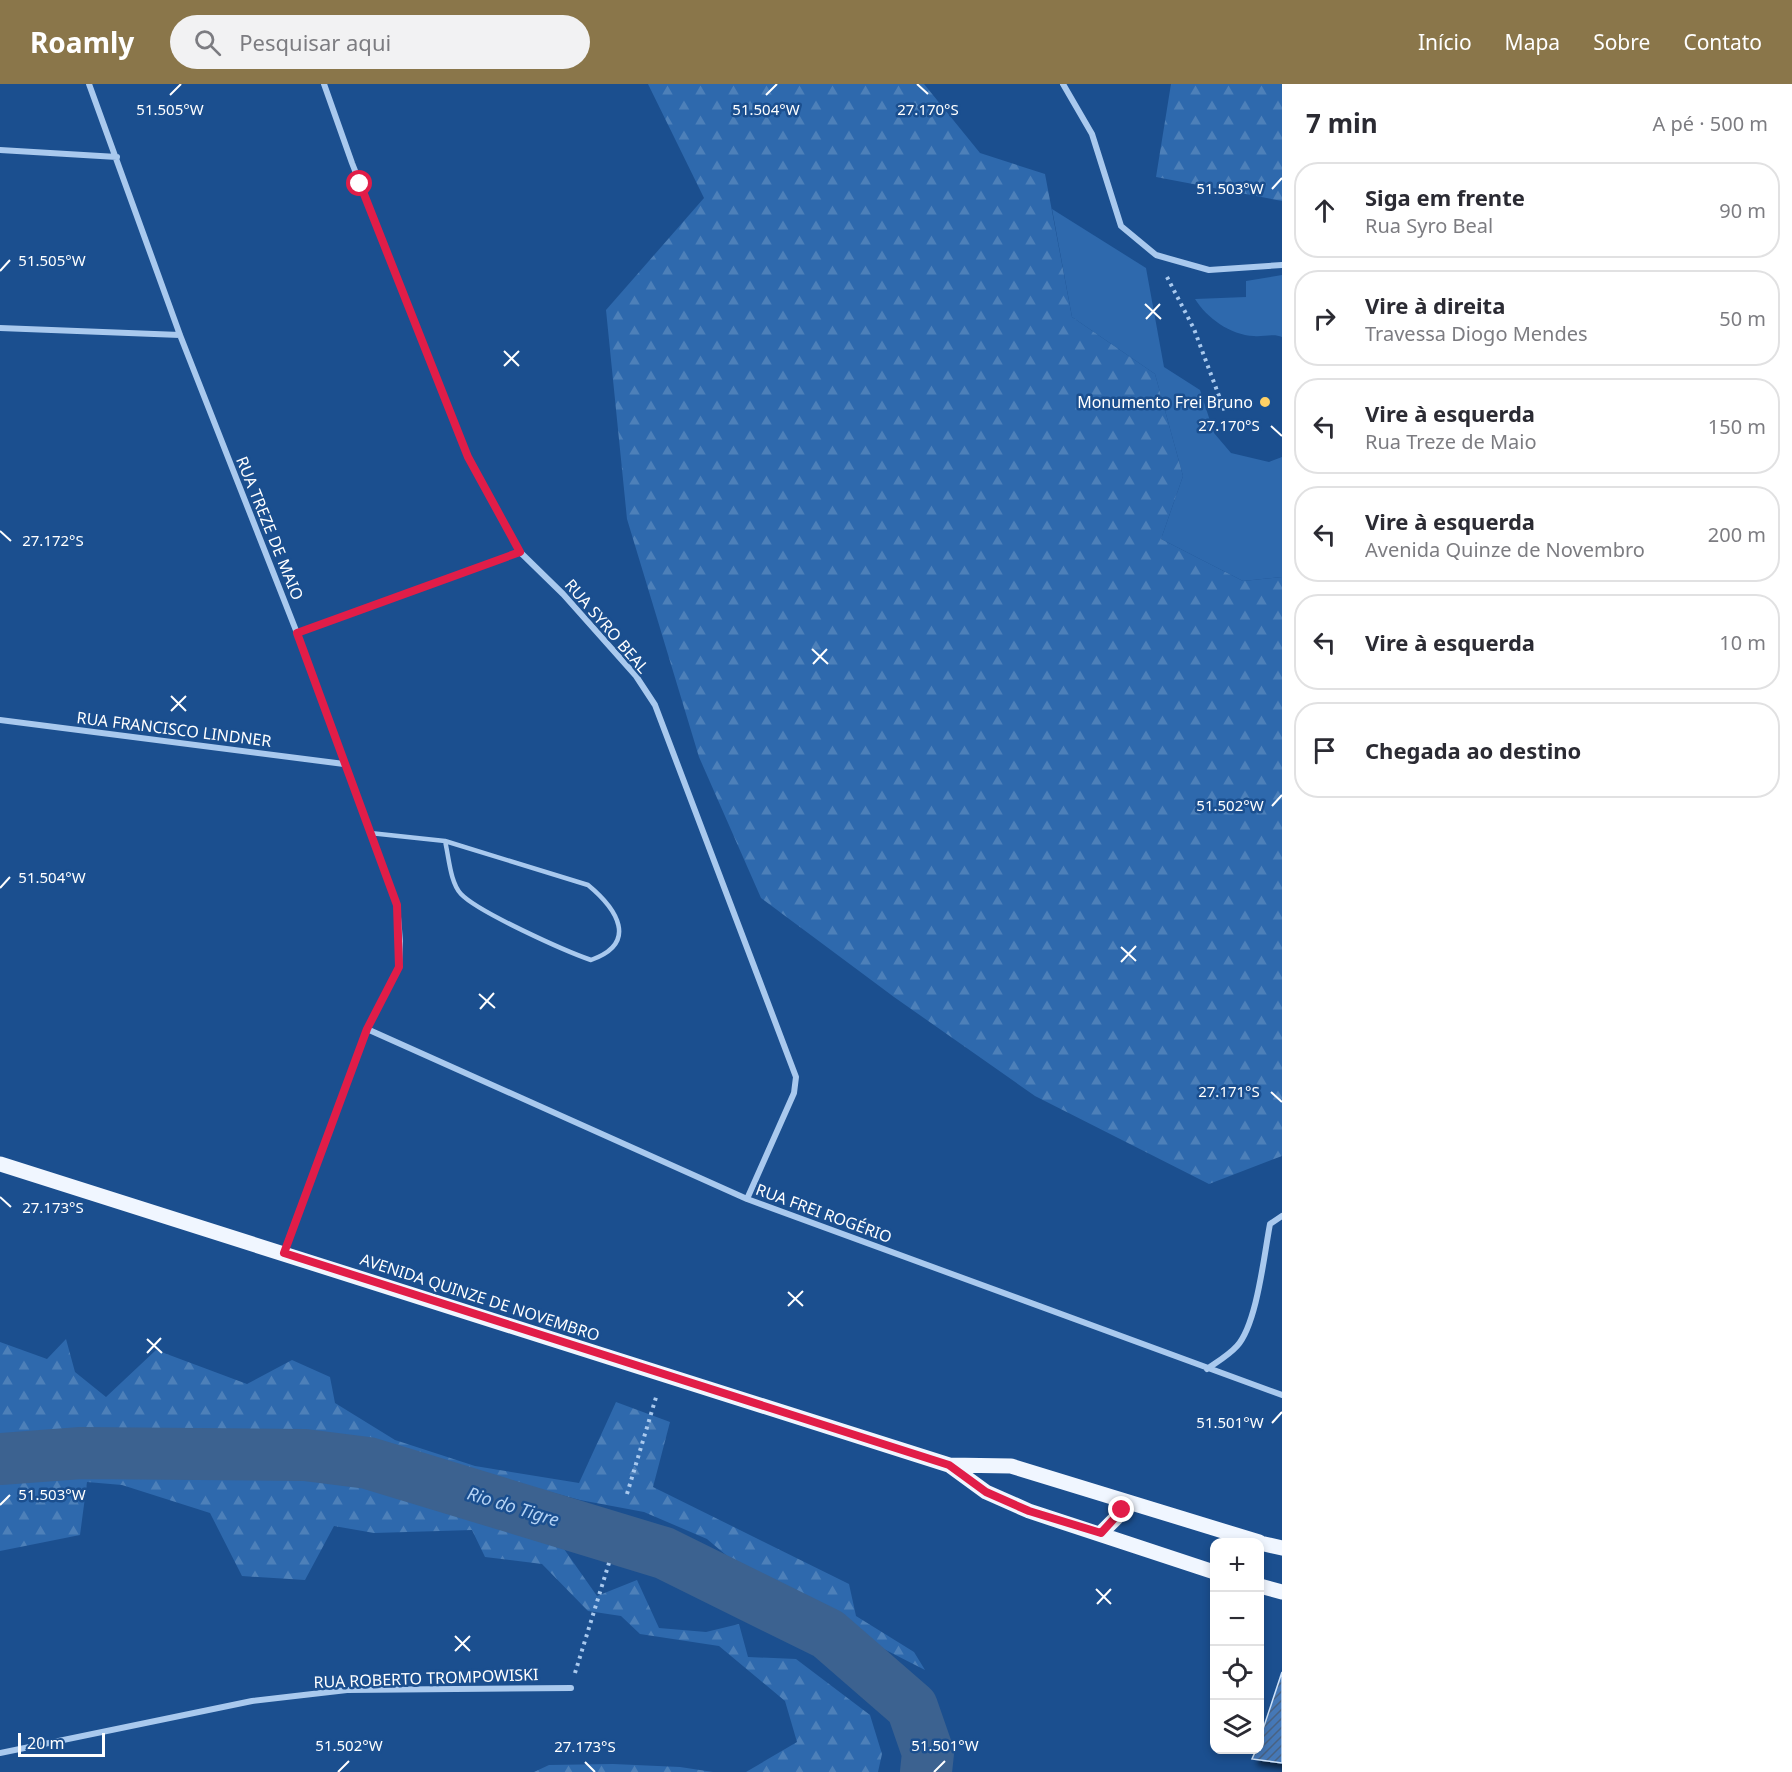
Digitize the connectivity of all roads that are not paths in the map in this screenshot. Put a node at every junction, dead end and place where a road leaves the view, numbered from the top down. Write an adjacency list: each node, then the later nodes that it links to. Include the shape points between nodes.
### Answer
1 (89, 84): 5 (street, RUA TREZE DE MAIO)
2 (324, 84): 9 (street, RUA SYRO BEAL, via 468,457)
3 (1063, 84): 6 (street, via 1092,134 1121,226 1156,255 1209,270)
4 (0, 150): 5 (street)
5 (117, 157): 8 (street, RUA TREZE DE MAIO)
6 (1282, 265)
7 (0, 328): 8 (street)
8 (180, 335): 10 (street, RUA TREZE DE MAIO)
9 (520, 552): 10 (street); 17 (street, RUA SYRO BEAL, via 629,668 655,705 796,1077 794,1093)
10 (297, 633): 12 (street, RUA TREZE DE MAIO)
11 (0, 720): 12 (street, RUA FRANCISCO LINDNER)
12 (344, 764): 13 (street, RUA TREZE DE MAIO)
13 (370, 833): 14 (lane); 15 (street, RUA TREZE DE MAIO, via 397,905 400,941 399,967)
14 (445, 841): 14 (lane, via 588,885 616,915 620,932 614,948 591,960 475,904 460,893)
15 (367, 1029): 17 (street, RUA FREI ROGÉRIO); 19 (street, RUA TREZE DE MAIO)
16 (0, 1164): 19 (main road, AVENIDA QUINZE DE NOVEMBRO)
17 (747, 1199): 20 (street, RUA FREI ROGÉRIO)
18 (1282, 1216): 20 (street, via 1270,1224 1244,1336)
19 (284, 1253): 22 (main road, AVENIDA QUINZE DE NOVEMBRO)
20 (1207, 1369): 21 (street, RUA FREI ROGÉRIO)
21 (1282, 1395)
22 (949, 1465): 23 (main road, AVENIDA QUINZE DE NOVEMBRO, via 1011,1466); 24 (main road, AVENIDA QUINZE DE NOVEMBRO, via 986,1492 1029,1511)
23 (1131, 1503): 24 (main road); 25 (main road, AVENIDA QUINZE DE NOVEMBRO)
24 (1101, 1533): 28 (main road, AVENIDA QUINZE DE NOVEMBRO)
25 (1225, 1537)
26 (1264, 1544): 27 (main road, AVENIDA QUINZE DE NOVEMBRO)
27 (1282, 1548)
28 (1210, 1570)
29 (1264, 1587): 30 (main road)
30 (1282, 1592)
31 (571, 1688): 32 (street, RUA ROBERTO TROMPOWISKI, via 347,1690 252,1701)
32 (0, 1753)

